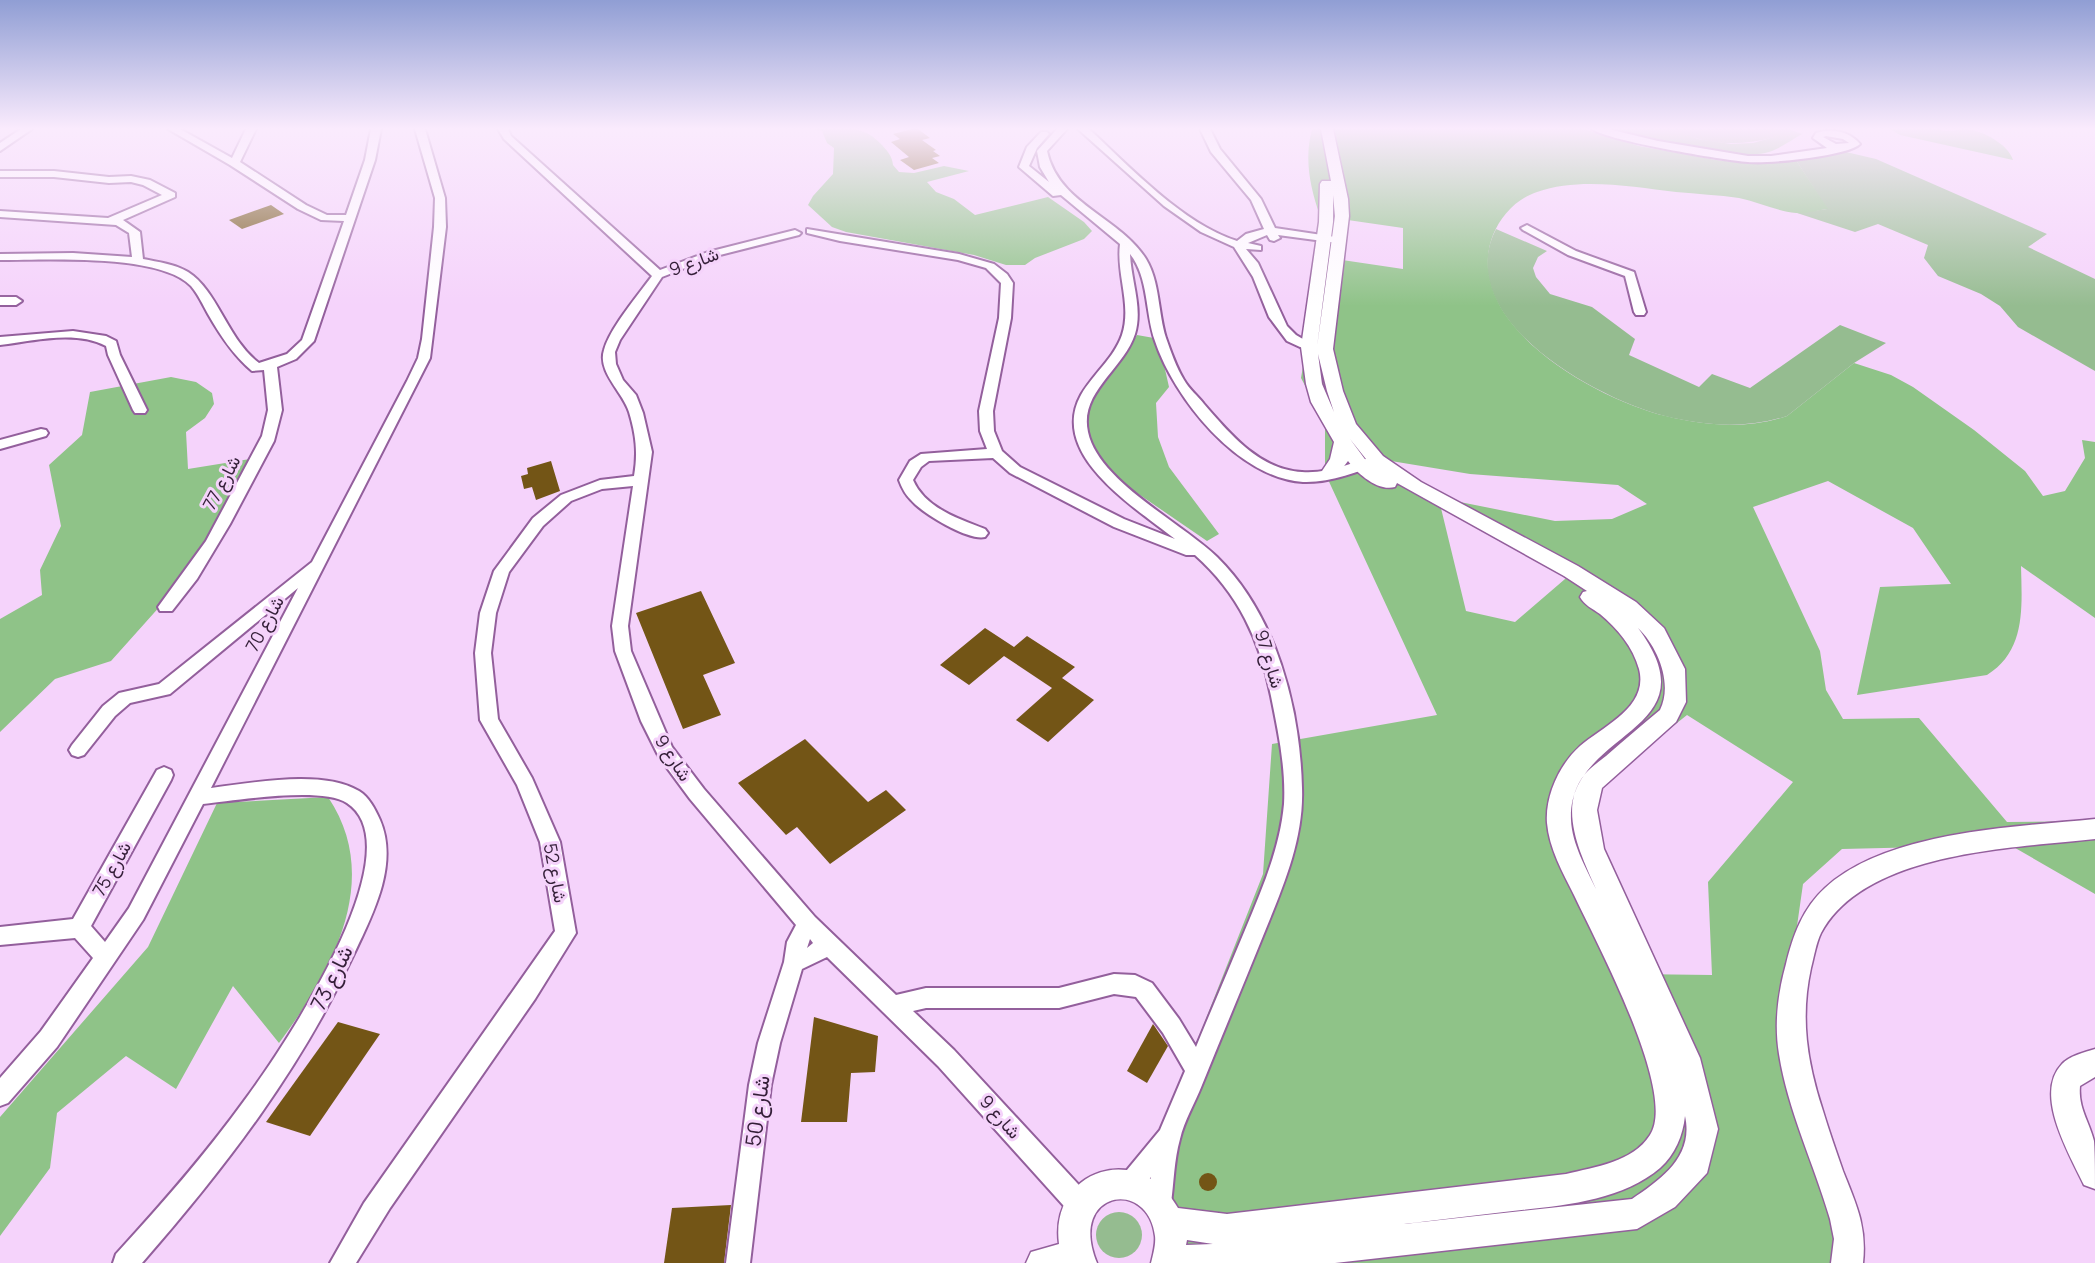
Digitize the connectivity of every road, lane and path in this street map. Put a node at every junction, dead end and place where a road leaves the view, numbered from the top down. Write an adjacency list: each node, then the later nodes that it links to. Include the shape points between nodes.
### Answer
1 (157, 188): 14 (street, via 171,195)
2 (275, 188): 13 (street, via 325,218)
3 (360, 188): 13 (street)
4 (437, 188): 41 (street, شارع 70, via 440,227 424,358)
5 (563, 188): 24 (street)
6 (1052, 188): 19 (street)
7 (1060, 188): 19 (street)
8 (1152, 188): 17 (street, via 1218,237)
9 (1247, 188): 16 (street)
10 (1327, 188): 18 (main road, via 1326,222)
11 (1339, 188): 18 (main road, via 1342,216)
12 (0, 214): 14 (street)
13 (348, 219): 30 (street, via 308,341 299,353)
14 (110, 221): 22 (street, via 134,232)
15 (1527, 228): 27 (street, via 1572,253 1630,274)
16 (1273, 236): 17 (street); 18 (street); 20 (street)
17 (1244, 241): 20 (street); 23 (street, via 1243,254)
18 (1320, 241): 29 (main road)
19 (1126, 246): 37 (street, via 1140,259 1150,281 1156,327 1178,381 1208,417 1239,448 1265,466 1302,477); 40 (street, شارع 97, via 1131,323 1122,348 1090,390 1080,417 1081,432 1096,464)
20 (1260, 246): 23 (street)
21 (0, 257): 22 (street, via 95,257)
22 (138, 262): 30 (street, via 177,271 195,282 212,315 245,360 257,368)
23 (1251, 262): 29 (street, via 1282,328 1296,341)
24 (658, 275): 35 (street, شارع 9, via 690,261 803,234 968,259 990,266 1007,283 1005,318 986,411 987,430); 38 (street, شارع 9, via 609,352 612,373 629,395 636,413 645,452)
25 (0, 301): 26 (street)
26 (16, 301)
27 (1640, 312)
28 (0, 341): 31 (street, via 70,335 102,338 111,344)
29 (1317, 348): 33 (main road, via 1314,384); 36 (main road, via 1348,425)
30 (270, 364): 42 (street, شارع 77, via 273,425 203,559)
31 (140, 410)
32 (41, 433): 34 (street)
33 (1343, 442): 36 (main road); 37 (main road, via 1339,460)
34 (0, 446)
35 (996, 453): 39 (street, via 926,457 915,464 906,480 919,501 954,523); 40 (street, via 1015,470 1119,523)
36 (1369, 463): 37 (street); 43 (main road, via 1402,493 1601,603 1620,620 1647,658); 44 (main road, via 1571,571 1629,607 1657,633 1663,644 1674,669)
37 (1329, 474)
38 (641, 480): 49 (street, شارع 9, via 620,626 623,651 665,752); 68 (street, شارع 52, via 600,485 566,498 538,522 502,571 488,613 483,653 489,720 525,783 550,842 566,933)
39 (980, 533)
40 (1206, 556): 57 (street, شارع 97, via 1242,596 1258,624 1276,674 1293,802 1277,876)
41 (320, 561): 45 (street, via 164,689 124,698); 47 (street, شارع 70)
42 (166, 607)
43 (1651, 695): 44 (main road); 64 (main road, via 1642,708 1575,767 1563,790 1558,817 1568,855 1662,1062 1671,1114 1661,1146 1650,1157 1612,1178 1566,1189)
44 (1675, 702): 66 (main road, via 1662,723 1593,782 1585,803 1586,832 1686,1058 1703,1129 1696,1162 1664,1196 1637,1214)
45 (78, 750)
46 (164, 775): 50 (street, شارع 75)
47 (199, 796): 53 (street, شارع 70, via 136,914); 67 (street, شارع 73, via 310,787 340,790 355,797 372,820 375,877 340,964 300,1040 184,1196)
48 (2095, 829): 72 (main road, via 1937,848 1885,865 1846,884 1811,925 1790,1002 1791,1048 1845,1216 1849,1237)
49 (808, 924): 52 (street, شارع 9); 54 (street, شارع 50, via 796,942)
50 (79, 928): 51 (street); 53 (street)
51 (0, 936)
52 (828, 944): 54 (street); 55 (street, شارع 9)
53 (106, 958): 58 (street, شارع 70, via 49,1039)
54 (794, 962): 69 (street, شارع 50, via 760,1085)
55 (892, 1006): 57 (street, via 926,998 1059,998 1129,984 1144,990 1152,1000); 62 (street, شارع 9, via 946,1058)
56 (2095, 1063): 60 (main road, via 2070,1075 2064,1088 2066,1110)
57 (1197, 1070): 59 (street, شارع 97)
58 (0, 1095)
59 (1168, 1138): 61 (street, شارع 97); 63 (street, شارع 97)
60 (2095, 1174)
61 (1130, 1184): 62 (main road, via 1100,1188); 63 (main road, via 1139,1187)
62 (1081, 1206): 65 (main road, via 1074,1222)
63 (1164, 1213): 64 (main road); 71 (main road, via 1172,1236)
64 (1227, 1230): 66 (main road)
65 (1079, 1259): 70 (main road)
66 (1241, 1261): 71 (main road)
67 (125, 1263)
68 (342, 1263)
69 (738, 1263)
70 (1042, 1263)
71 (1167, 1263)
72 (1847, 1263)

